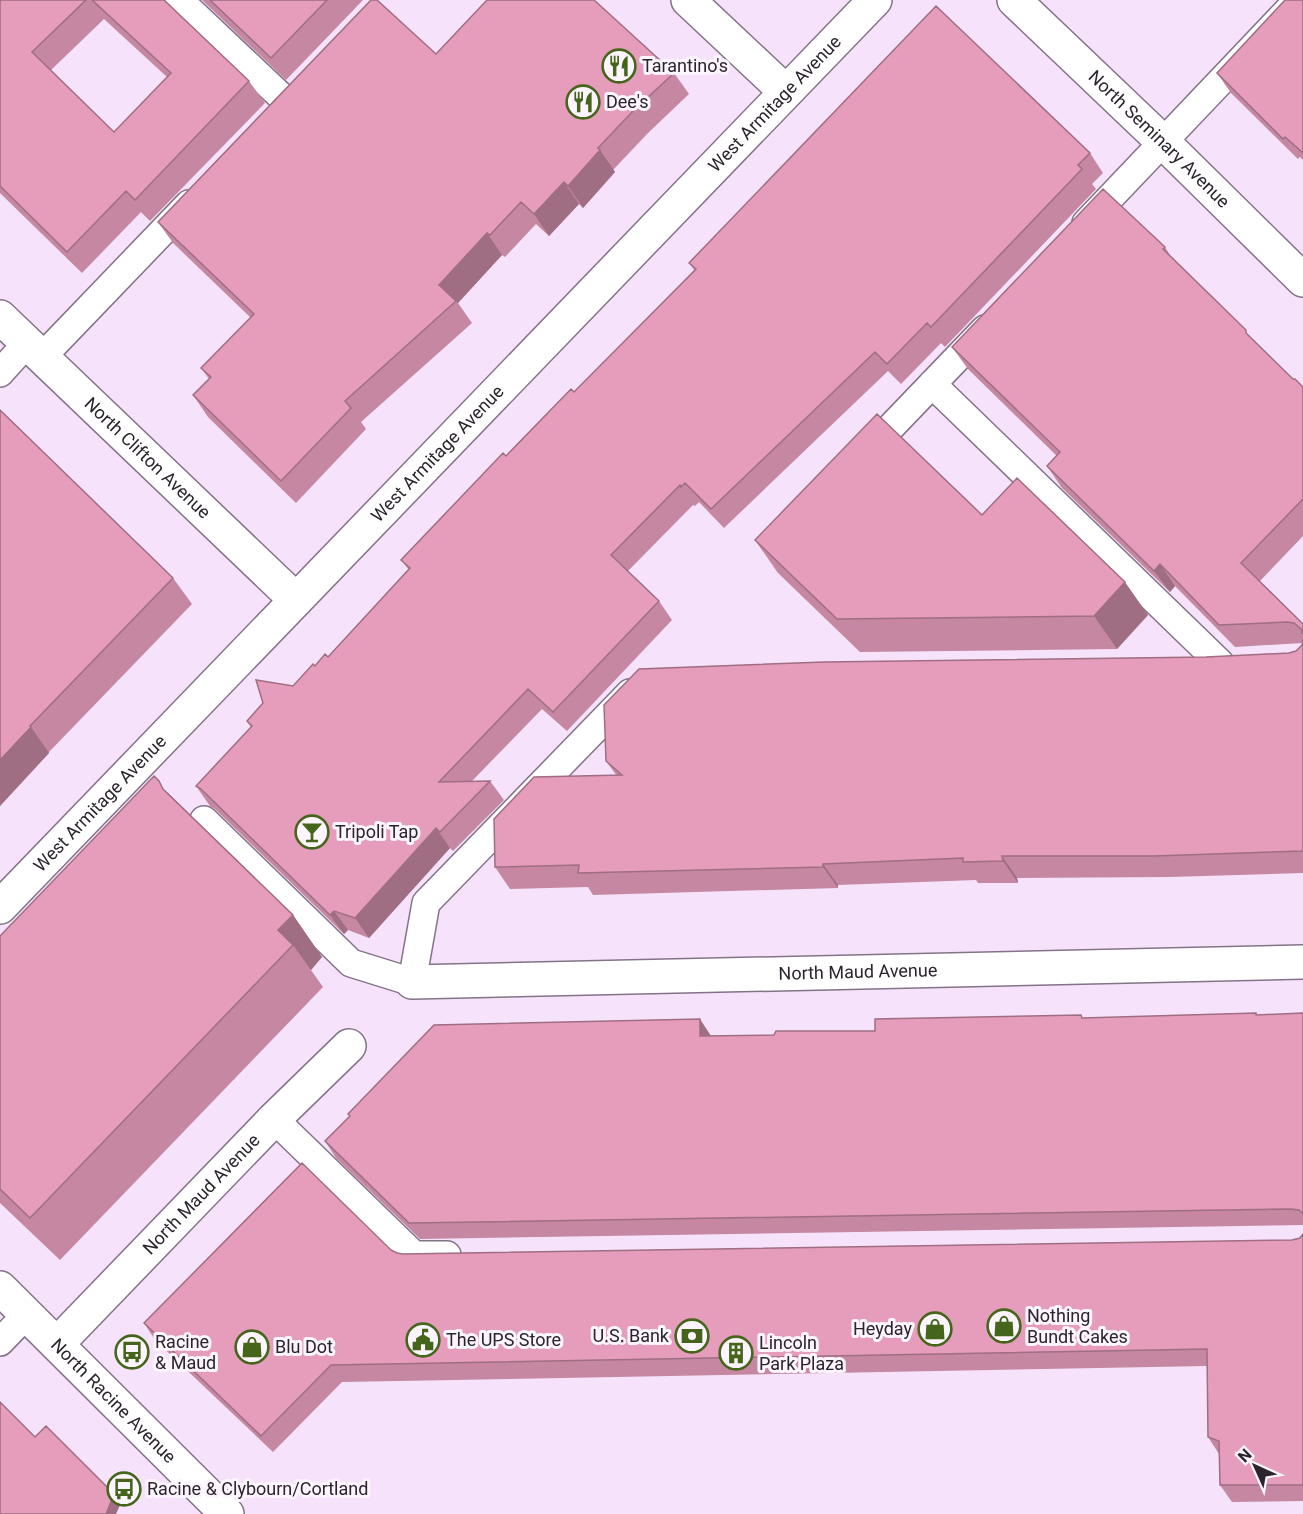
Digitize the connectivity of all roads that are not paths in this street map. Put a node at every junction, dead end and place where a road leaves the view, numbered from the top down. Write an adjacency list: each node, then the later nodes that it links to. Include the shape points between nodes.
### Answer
1 (179, 0): 7 (lane)
2 (688, 0): 6 (street)
3 (875, 0): 6 (street, West Armitage Avenue)
4 (1014, 0): 8 (street, North Seminary Avenue)
5 (1298, 0): 8 (lane)
6 (786, 92): 18 (street, West Armitage Avenue)
7 (287, 102)
8 (1163, 142): 10 (lane); 11 (street, North Seminary Avenue)
9 (206, 186): 14 (lane)
10 (1068, 241)
11 (1303, 280)
12 (1004, 308): 16 (lane)
13 (0, 317): 14 (street, North Clifton Avenue)
14 (34, 350): 15 (lane); 18 (street, North Clifton Avenue)
15 (0, 373)
16 (932, 384): 17 (lane); 19 (lane, via 1232,662)
17 (851, 468)
18 (297, 600): 22 (street, West Armitage Avenue)
19 (1184, 663)
20 (643, 680): 24 (lane, via 426,903)
21 (204, 820): 24 (lane, via 351,963)
22 (0, 907)
23 (1303, 962): 24 (street, North Maud Avenue)
24 (412, 982)
25 (348, 1046): 26 (street, North Maud Avenue)
26 (274, 1119): 27 (lane, via 414,1255); 31 (street, North Maud Avenue)
27 (473, 1254)
28 (0, 1288): 29 (street, North Racine Avenue)
29 (27, 1314): 30 (lane); 31 (street, North Racine Avenue)
30 (0, 1342)
31 (57, 1344): 32 (street, North Racine Avenue)
32 (227, 1514)

